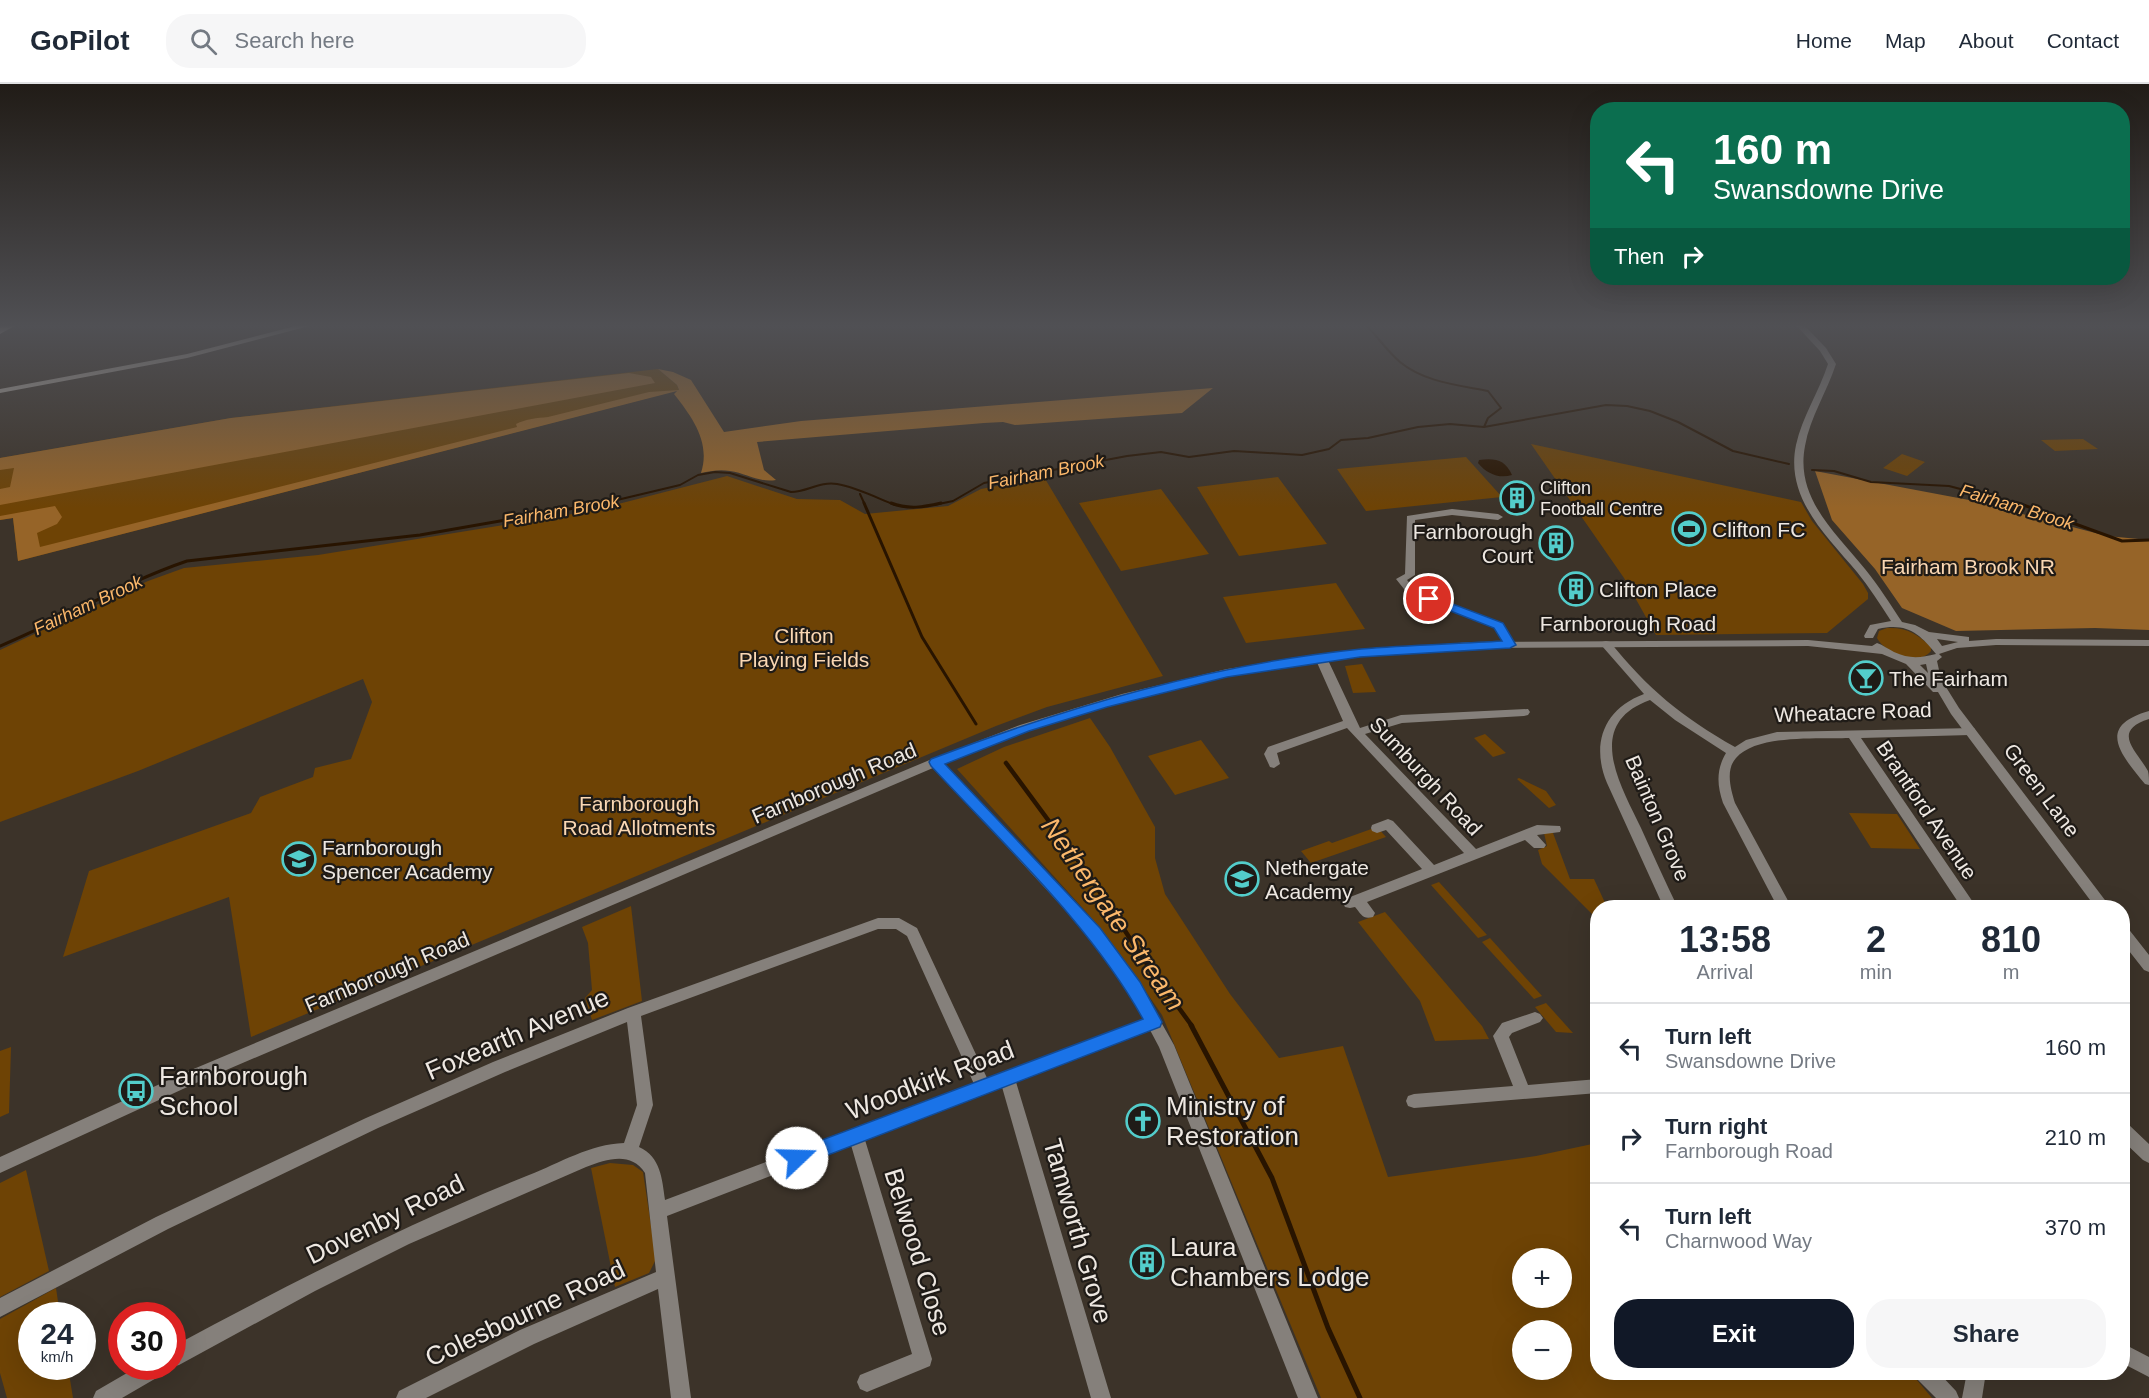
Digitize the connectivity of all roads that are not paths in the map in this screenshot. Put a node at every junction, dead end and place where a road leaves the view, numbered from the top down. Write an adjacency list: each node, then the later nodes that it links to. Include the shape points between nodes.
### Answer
1 (30, 385): 3 (main road)
2 (1824, 385): 5 (street, via 1801,445 1798,462 1802,487 1821,523)
3 (0, 391)
4 (1498, 516): 14 (street, via 1452,512 1410,518 1410,575 1401,579 1412,592 1499,626)
5 (1881, 600): 6 (street); 7 (street)
6 (1880, 624): 7 (street); 9 (street)
7 (1899, 625): 8 (street)
8 (1926, 635): 10 (street); 16 (street, via 1935,643)
9 (1869, 636): 11 (street, Farnborough Road); 15 (street)
10 (1996, 642): 12 (street); 16 (street, via 1956,645)
11 (1808, 643): 13 (street, Farnborough Road); 15 (street, Farnborough Road)
12 (2149, 643)
13 (1606, 644): 14 (street, Farnborough Road); 19 (street)
14 (1510, 645): 17 (street, Farnborough Road)
15 (1883, 651): 18 (street)
16 (1935, 656): 18 (street); 20 (street, Green Lane, via 1935,680)
17 (1321, 658): 23 (street, Sumburgh Road); 27 (street, Farnborough Road, via 1227,673 1122,698 1024,728)
18 (1909, 660): 20 (street, Green Lane)
19 (1650, 696): 26 (street, via 1690,727); 36 (street, Bainton Grove, via 1630,704 1616,719 1608,734 1605,755 1613,782)
20 (1946, 698): 24 (street, Green Lane)
21 (1524, 712): 23 (street, via 1496,718 1401,719)
22 (2149, 715): 29 (street, via 2129,722 2123,733 2129,756)
23 (1353, 728): 28 (street, via 1272,750); 34 (street, Sumburgh Road)
24 (1970, 731): 25 (street, Wheatacre Road); 39 (street, Green Lane)
25 (1852, 734): 26 (street, Wheatacre Road, via 1777,736); 38 (street, Brantford Avenue)
26 (1734, 752): 37 (street, via 1724,771 1726,795)
27 (936, 762): 45 (street, via 1095,933); 55 (street, Farnborough Road, via 190,1078)
28 (1274, 764)
29 (2149, 781)
30 (1377, 828): 35 (street, via 1388,824)
31 (1555, 829): 32 (street)
32 (1527, 834): 33 (street); 34 (street)
33 (1539, 845)
34 (1474, 855): 35 (street)
35 (1432, 871): 40 (street, via 1354,902)
36 (1667, 900)
37 (1781, 900)
38 (1965, 900)
39 (2098, 900)
40 (1368, 913)
41 (2130, 941): 42 (street)
42 (2149, 966)
43 (633, 1012): 47 (street, Foxearth Avenue, via 869,926 893,922 907,927 916,938); 53 (street, via 645,1105); 58 (street, Foxearth Avenue, via 372,1123 153,1227)
44 (1535, 1018): 49 (street, via 1507,1028 1501,1036)
45 (1154, 1022): 46 (street, Woodkirk Road); 70 (street)
46 (1007, 1078): 47 (street, Woodkirk Road); 69 (street, Tamworth Grove)
47 (983, 1087): 51 (street, Woodkirk Road)
48 (1590, 1087): 49 (street)
49 (1523, 1092): 50 (street)
50 (1422, 1104)
51 (856, 1136): 56 (street, Woodkirk Road); 65 (street, Belwood Close, via 923,1359)
52 (2130, 1137): 54 (street)
53 (629, 1152): 56 (street, via 644,1158 651,1167); 59 (street, Dovenby Road, via 601,1156 472,1207 307,1286)
54 (2149, 1155)
55 (0, 1166)
56 (658, 1211): 57 (street)
57 (666, 1277): 67 (street, Colesbourne Road, via 536,1333); 68 (street)
58 (0, 1308)
59 (186, 1351)
60 (2130, 1356): 61 (street)
61 (2149, 1367)
62 (134, 1380): 66 (street)
63 (1932, 1380): 71 (street)
64 (1975, 1380): 72 (street)
65 (867, 1382)
66 (103, 1398)
67 (406, 1398)
68 (681, 1398)
69 (1101, 1398)
70 (1308, 1398)
71 (1949, 1398)
72 (1972, 1398)

